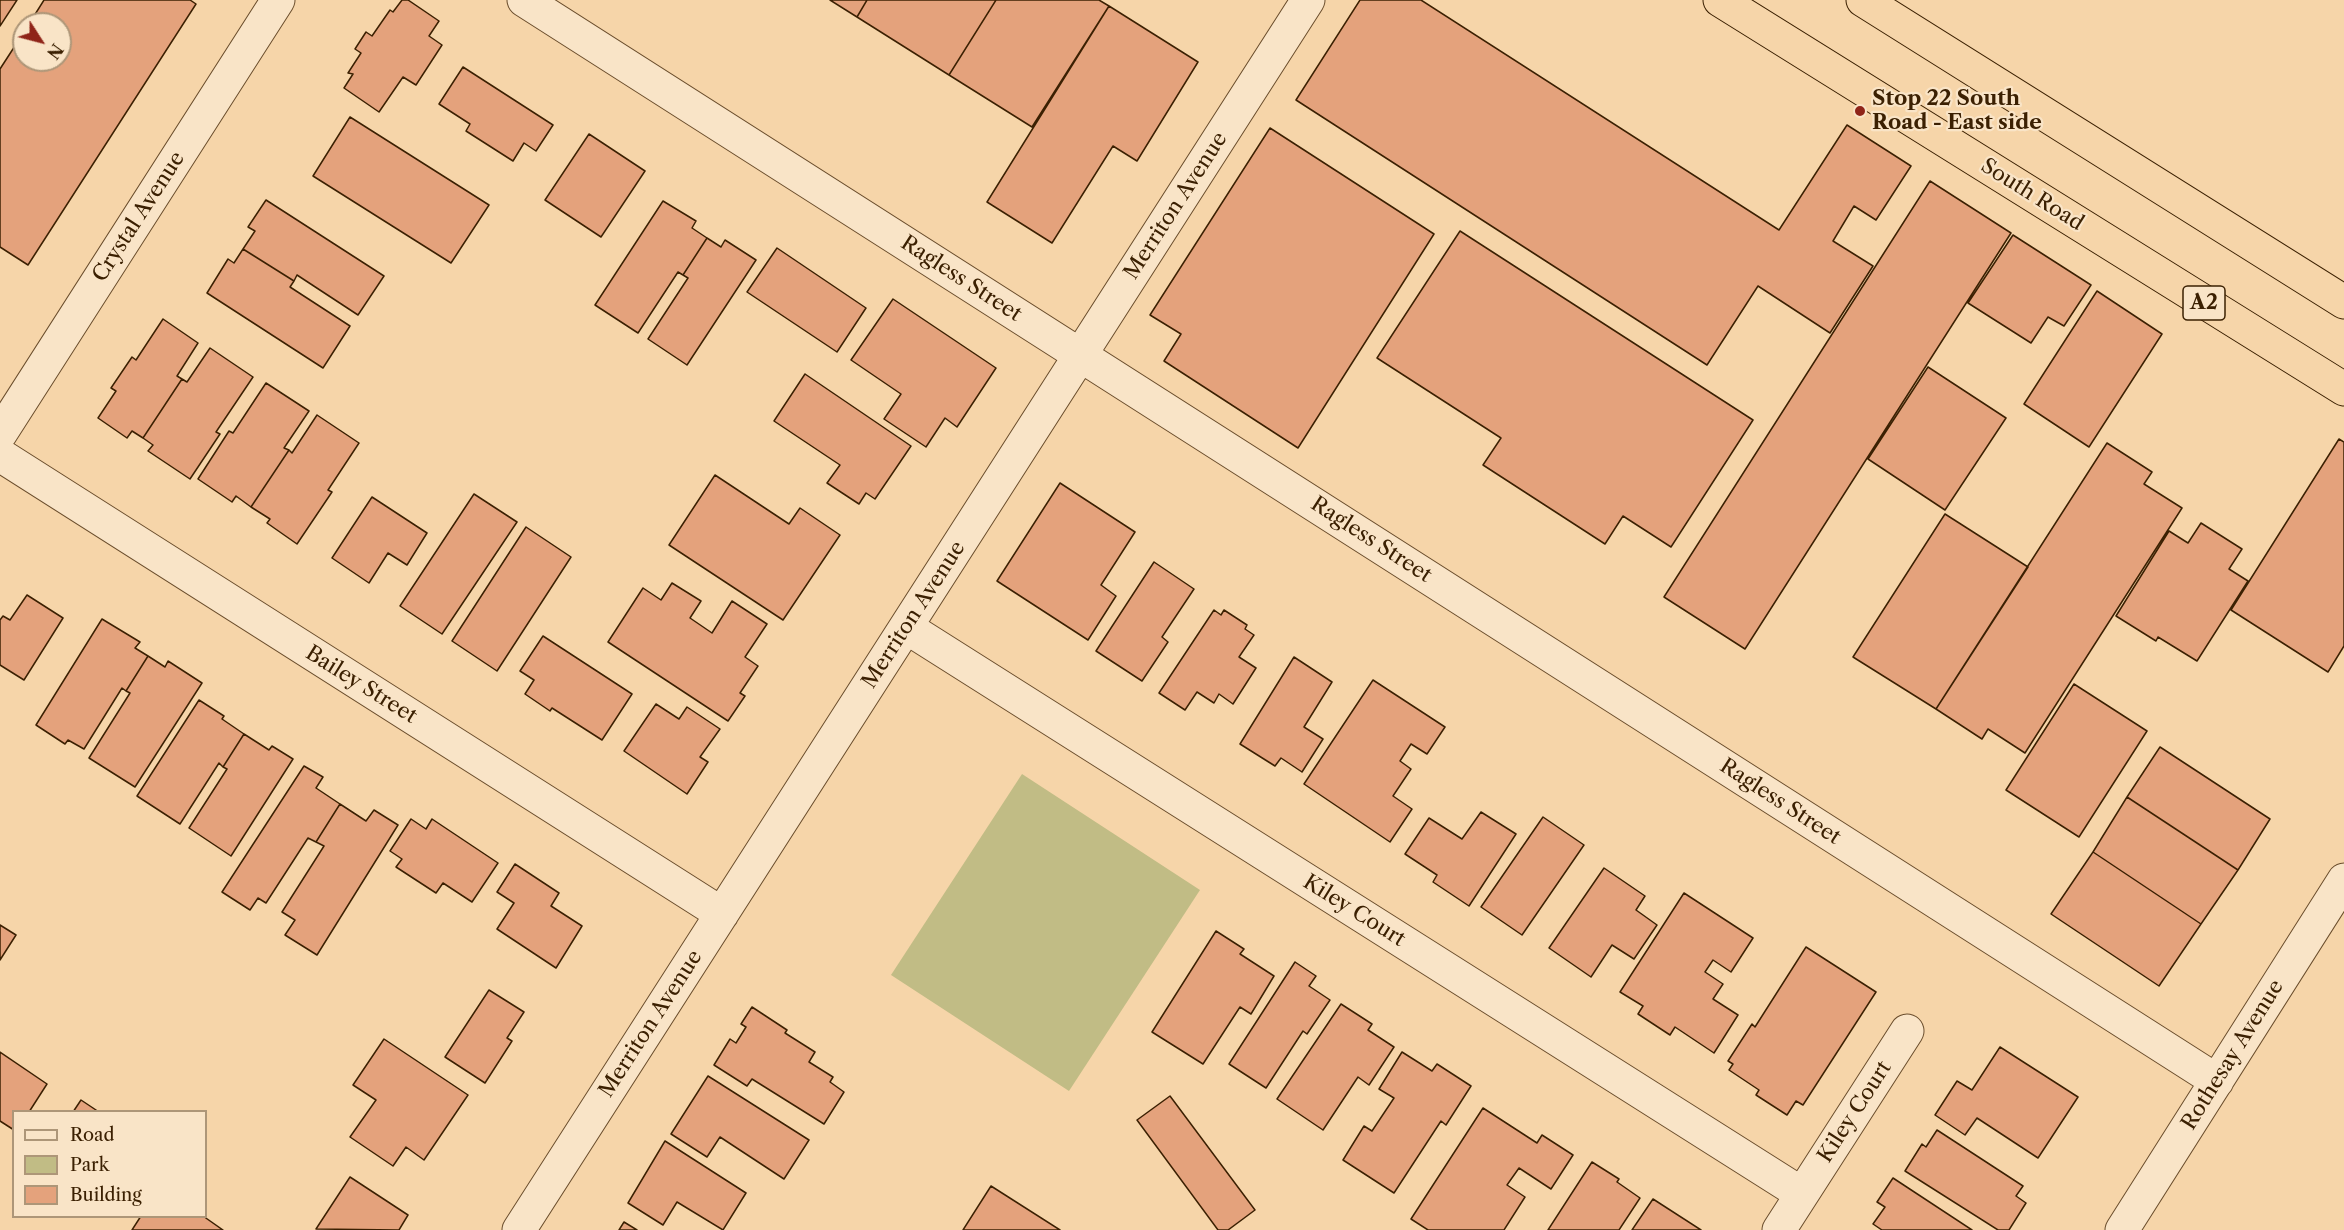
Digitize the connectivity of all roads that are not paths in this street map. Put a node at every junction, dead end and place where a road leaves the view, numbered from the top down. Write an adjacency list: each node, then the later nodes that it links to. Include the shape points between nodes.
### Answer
1 (278, 0): 9 (street, Crystal Avenue)
2 (524, 0): 7 (street, Ragless Street)
3 (1308, 0): 7 (street, Merriton Avenue)
4 (1720, 0): 8 (highway, South Road / A2)
5 (1863, 0): 6 (highway)
6 (2344, 302)
7 (1080, 355): 11 (street, Merriton Avenue); 15 (street, Ragless Street)
8 (2344, 389)
9 (0, 434)
10 (0, 456): 13 (street, Bailey Street)
11 (906, 627): 13 (street, Merriton Avenue); 16 (street, Kiley Court)
12 (2344, 880): 15 (street, Rothesay Avenue)
13 (722, 914): 17 (street, Merriton Avenue)
14 (1907, 1030): 16 (street, Kiley Court)
15 (2217, 1080): 19 (street, Rothesay Avenue)
16 (1802, 1194): 18 (street, Kiley Court)
17 (519, 1230)
18 (1779, 1230)
19 (2122, 1230)

